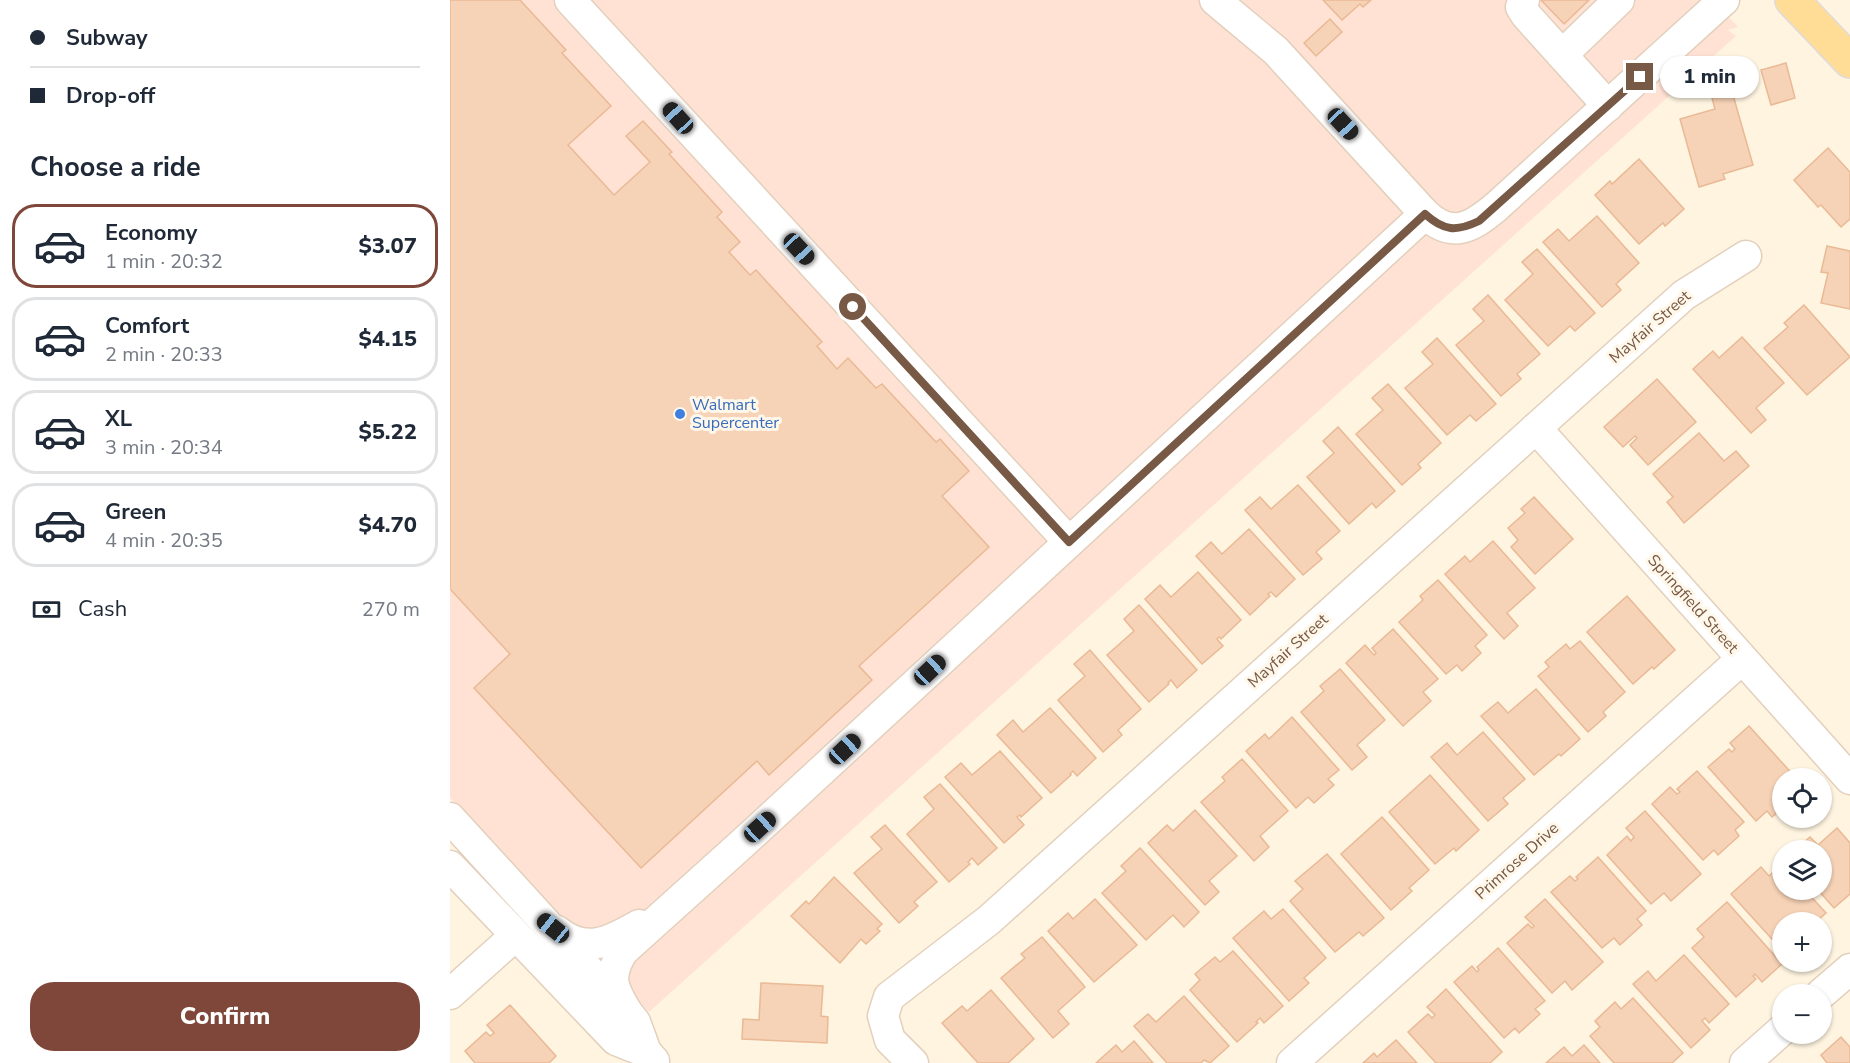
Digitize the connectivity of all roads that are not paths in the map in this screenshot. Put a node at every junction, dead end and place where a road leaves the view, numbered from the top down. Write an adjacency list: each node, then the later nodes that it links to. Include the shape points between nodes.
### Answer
1 (570, 0): 13 (street)
2 (1215, 0): 10 (street, via 1276,51)
3 (1524, 0): 7 (street, via 1521,7 1526,15)
4 (1619, 0): 7 (street)
5 (1724, 0): 9 (street)
6 (1792, 0): 8 (main road)
7 (1562, 55): 9 (street)
8 (1850, 61)
9 (1608, 105): 10 (street, via 1479,221 1462,229 1448,228)
10 (1425, 214): 13 (street)
11 (1746, 256): 12 (street, Mayfair Street, via 1684,296)
12 (1536, 428): 14 (street, Springfield Street); 27 (street, Mayfair Street, via 989,920 889,997 883,1016 890,1040)
13 (1069, 542): 18 (street)
14 (1742, 659): 15 (street, Springfield Street); 28 (street, Primrose Drive)
15 (1850, 779)
16 (450, 818): 19 (street)
17 (450, 866): 20 (street)
18 (681, 900): 19 (street, via 611,940 595,944 575,943); 24 (street, via 623,951 613,969 614,988)
19 (543, 920): 24 (street)
20 (515, 936): 23 (street); 26 (street, via 616,1040)
21 (1850, 969): 22 (street)
22 (1832, 985)
23 (450, 994)
24 (627, 1012): 26 (street)
25 (1772, 1038): 29 (street)
26 (651, 1058)
27 (913, 1063)
28 (1292, 1063)
29 (1745, 1063)

